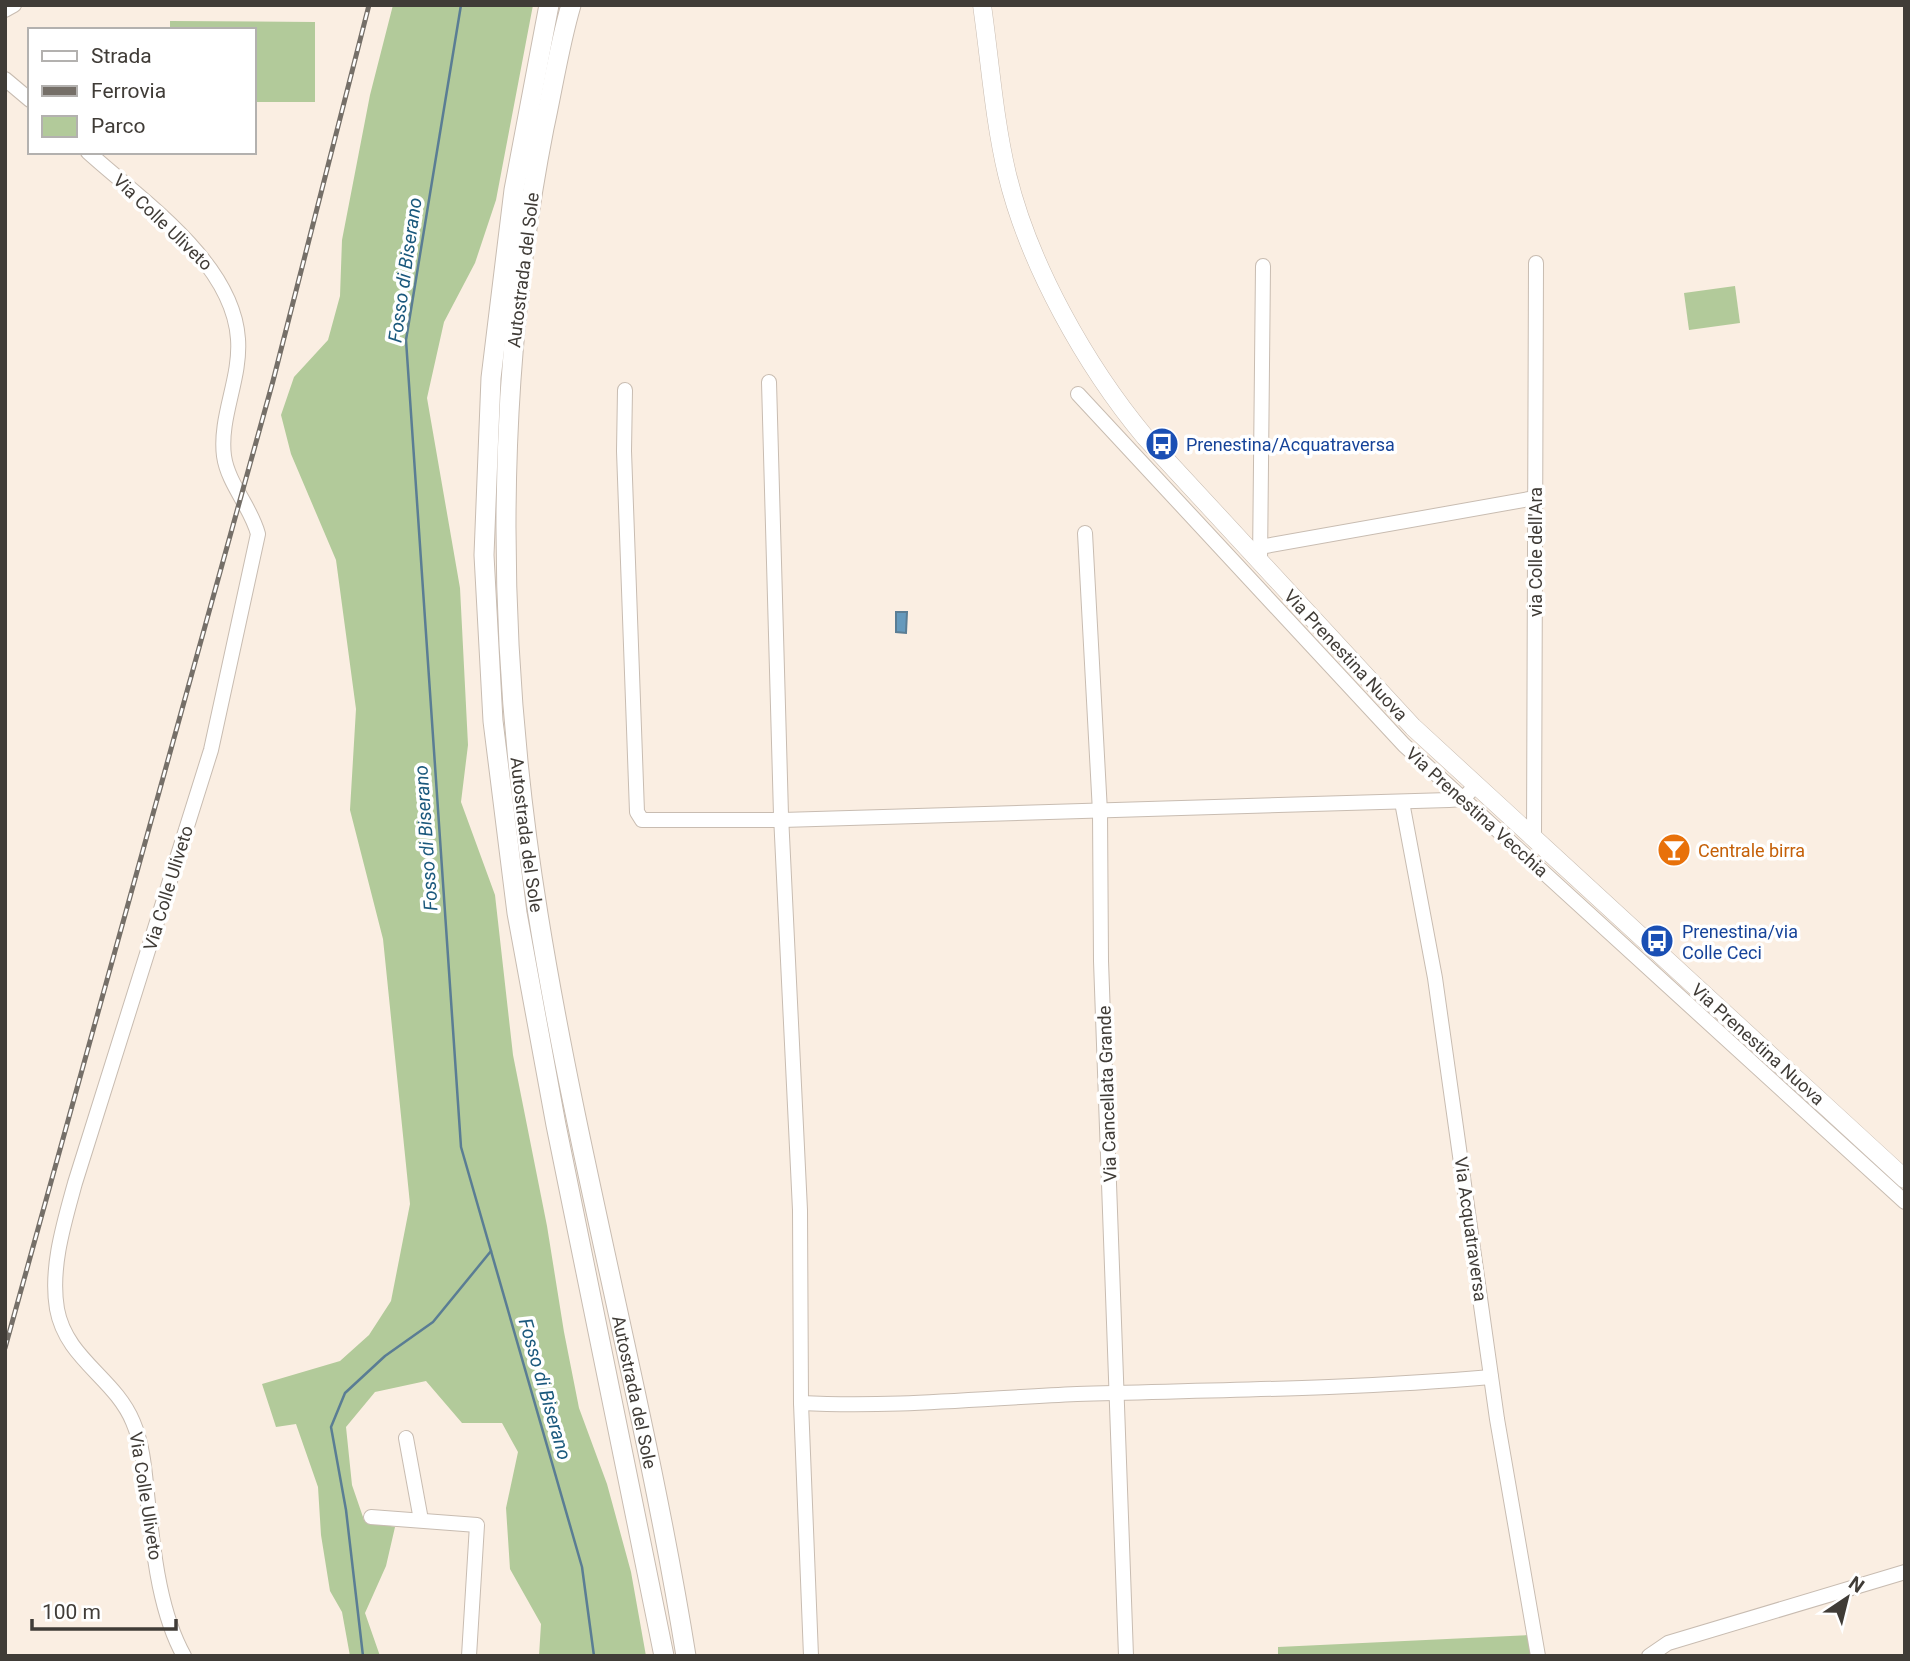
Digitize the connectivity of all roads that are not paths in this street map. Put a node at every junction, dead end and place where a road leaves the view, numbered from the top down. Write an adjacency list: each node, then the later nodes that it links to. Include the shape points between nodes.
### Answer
1 (14, 5): 5 (street)
2 (549, 5): 33 (highway, Autostrada del Sole, via 514,190 491,378 484,555 493,721 517,913)
3 (571, 5): 34 (highway, Autostrada del Sole, via 532,191 511,374 504,557 514,723 538,913)
4 (982, 5): 16 (main road, Via Prenestina Nuova, via 1013,194 1080,346 1145,437)
5 (5, 10)
6 (5, 79): 7 (street)
7 (28, 98)
8 (90, 154): 31 (street, Via Colle Uliveto, via 196,250 225,288 239,340 224,454 258,534 211,750 75,1183 56,1278 58,1311 69,1343 119,1397 134,1422 159,1576)
9 (1536, 263): 14 (street, via Colle dell'Ara)
10 (1264, 266): 16 (street)
11 (769, 383): 20 (street)
12 (625, 390): 20 (street, via 638,816 645,821)
13 (1077, 394): 17 (street, Via Prenestina Vecchia, via 1346,686)
14 (1535, 498): 16 (street); 21 (street, via Colle dell'Ara)
15 (1085, 533): 19 (street, Via Cancellata Grande)
16 (1260, 555): 17 (main road, Via Prenestina Nuova)
17 (1469, 793): 18 (street); 21 (main road, Via Prenestina Nuova); 23 (street, Via Prenestina Vecchia)
18 (1402, 802): 19 (street); 24 (street, Via Acquatraversa, via 1435,978)
19 (1100, 812): 20 (street); 25 (street, Via Cancellata Grande)
20 (782, 820): 26 (street, via 800,1210)
21 (1534, 840): 22 (main road, Via Prenestina Nuova)
22 (1905, 1179)
23 (1905, 1202)
24 (1491, 1377): 25 (street, via 1362,1387); 37 (street, Via Acquatraversa)
25 (1117, 1393): 26 (street); 36 (street, Via Cancellata Grande)
26 (801, 1403): 35 (street)
27 (406, 1438): 29 (street)
28 (371, 1517): 29 (street)
29 (421, 1520): 32 (street, via 478,1527)
30 (1905, 1572): 38 (street, via 1668,1643)
31 (184, 1656)
32 (469, 1656)
33 (664, 1656)
34 (686, 1656)
35 (811, 1656)
36 (1126, 1656)
37 (1538, 1656)
38 (1649, 1656)

